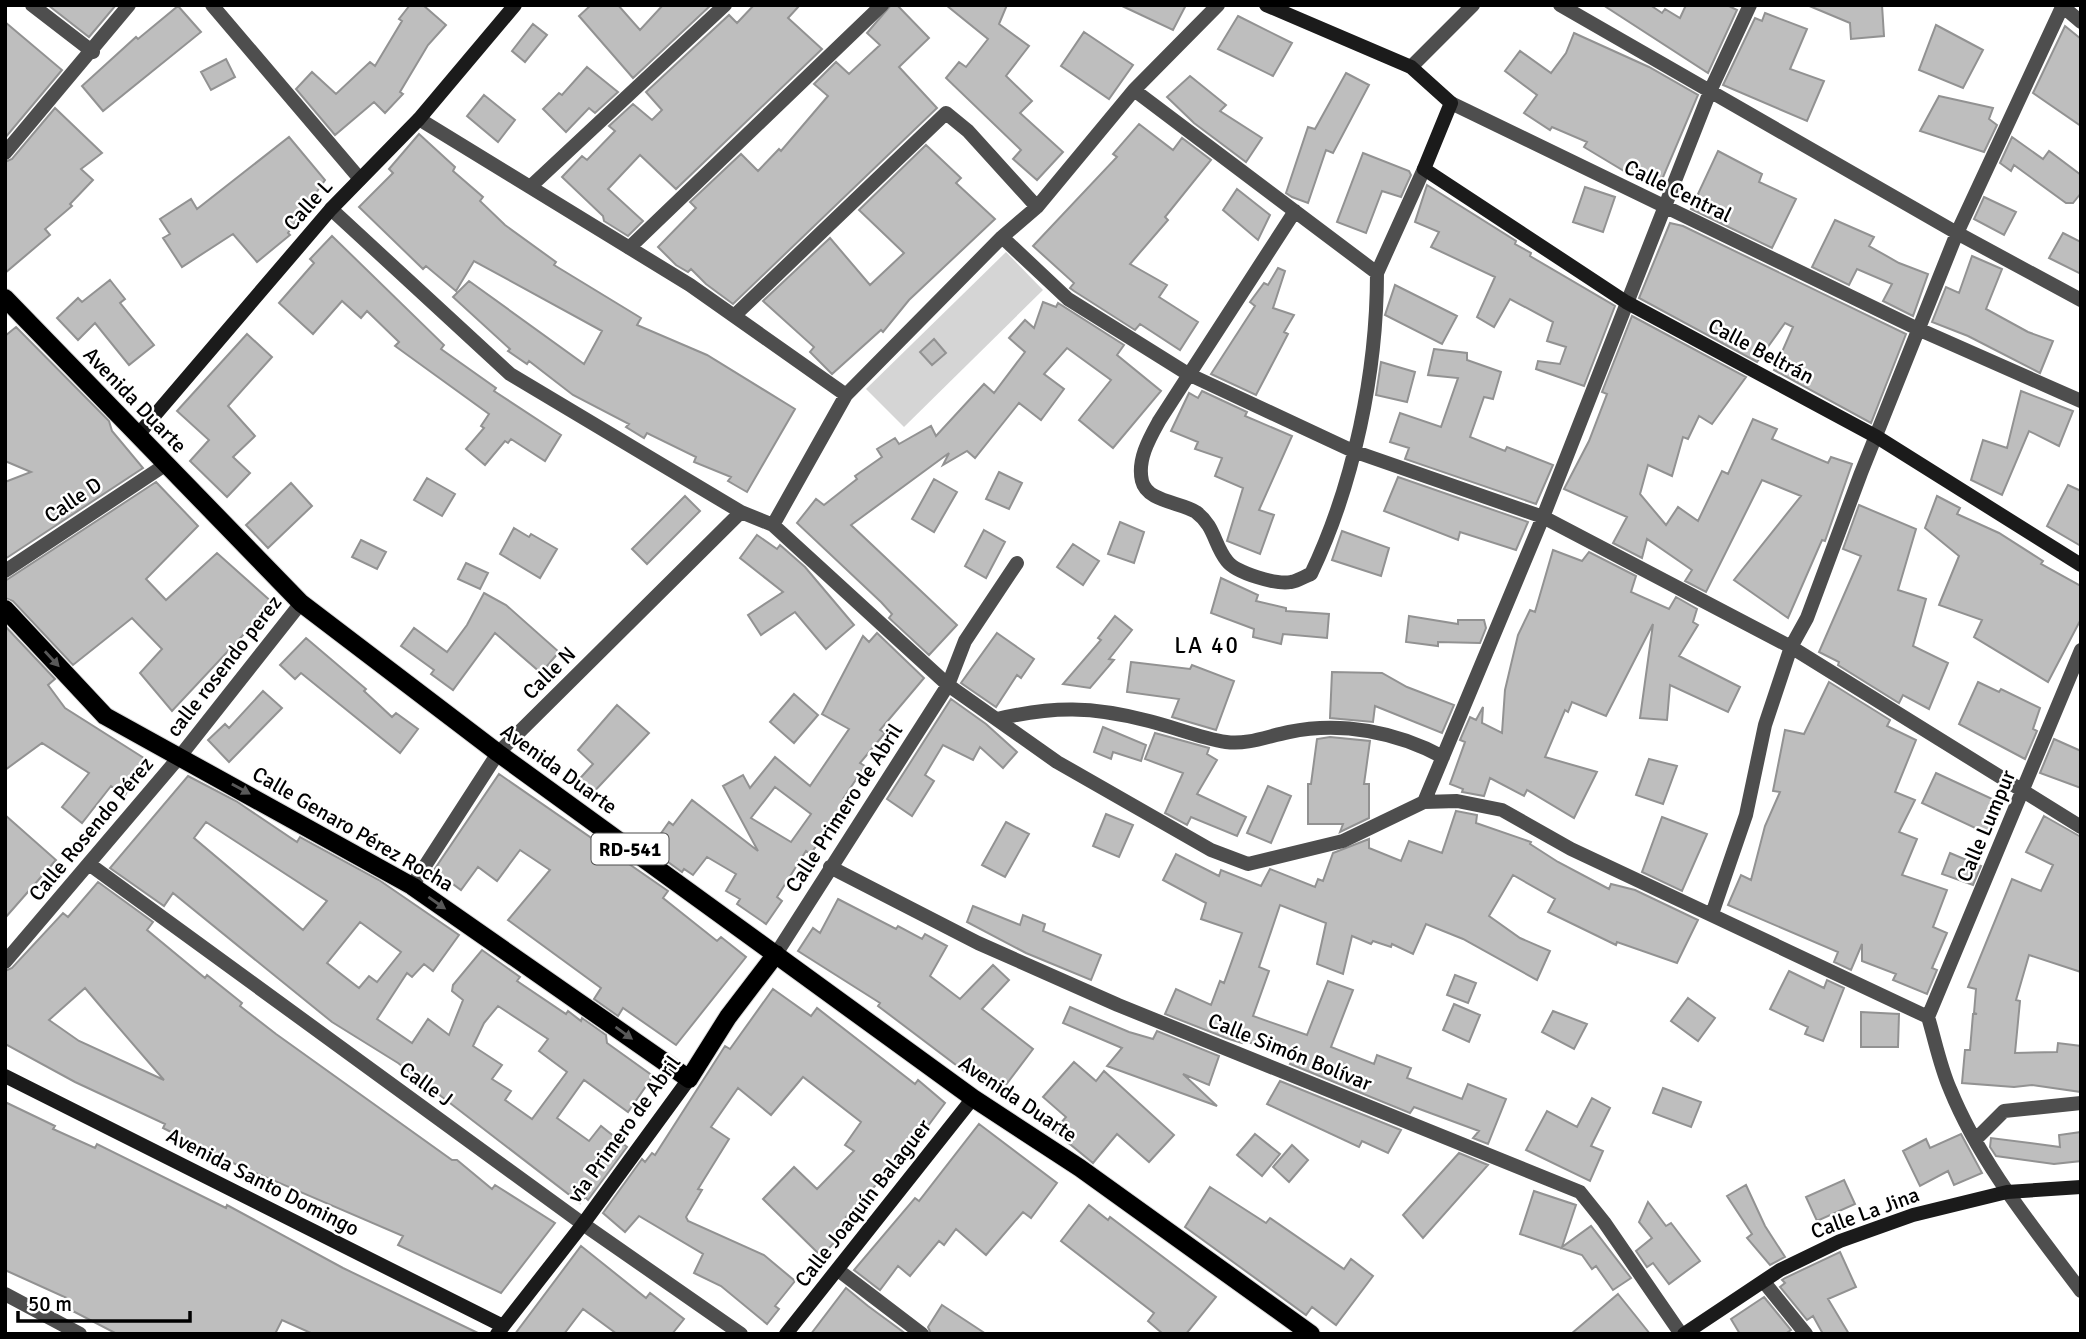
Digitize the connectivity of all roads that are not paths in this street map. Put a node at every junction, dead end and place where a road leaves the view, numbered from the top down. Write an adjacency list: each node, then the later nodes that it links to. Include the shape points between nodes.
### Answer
1 (32, 5): 14 (street)
2 (129, 5): 14 (street)
3 (212, 5): 22 (street)
4 (514, 5): 19 (main road, Calle L)
5 (725, 5): 23 (street)
6 (882, 5): 30 (street)
7 (1218, 5): 17 (street)
8 (1266, 5): 15 (main road, Calle Central)
9 (1472, 5): 15 (street)
10 (1560, 5): 16 (street)
11 (1750, 5): 16 (street)
12 (2062, 6): 13 (street); 28 (street)
13 (2081, 22)
14 (93, 52): 20 (street)
15 (1411, 67): 18 (main road, Calle Central)
16 (1711, 89): 26 (street); 28 (street)
17 (1134, 90): 24 (street); 27 (street)
18 (1451, 103): 21 (main road); 26 (street, Calle Central)
19 (419, 119): 22 (main road, Calle L); 23 (street)
20 (5, 153)
21 (1424, 169): 31 (street); 34 (main road, Calle Beltrán)
22 (360, 179): 25 (main road, Calle L)
23 (530, 187): 30 (street)
24 (1037, 208): 29 (street); 35 (street, via 946,113)
25 (331, 209): 40 (main road, Calle L); 44 (street, via 510,374)
26 (1666, 209): 34 (street); 36 (street, Calle Central)
27 (1295, 211): 31 (street); 37 (street)
28 (1957, 233): 33 (street); 36 (street)
29 (1002, 237): 37 (street, via 1068,299); 38 (street)
30 (629, 248): 35 (street)
31 (1377, 273): 42 (street, via 1377,324)
32 (5, 298): 40 (main road, Avenida Duarte / RD-541)
33 (2081, 300)
34 (1626, 302): 41 (main road, Calle Beltrán); 45 (street)
35 (734, 316): 38 (street)
36 (1918, 329): 39 (street, Calle Central); 41 (street)
37 (1188, 374): 42 (street); 42 (street, via 1146,447 1142,484 1153,494 1195,512 1214,530 1227,562 1244,574 1290,583 1311,574 1345,490)
38 (846, 396): 46 (street)
39 (2081, 401)
40 (137, 436): 43 (main road, Avenida Duarte / RD-541)
41 (1877, 437): 48 (main road, Calle Beltrán); 52 (street)
42 (1353, 451): 45 (street)
43 (164, 464): 49 (street, Calle D); 50 (main road, Avenida Duarte / RD-541)
44 (741, 512): 46 (street); 56 (street, Calle N)
45 (1544, 517): 52 (street); 58 (street)
46 (773, 525): 54 (street)
47 (1017, 563): 54 (street, Calle Primero de Abril, via 965,641)
48 (2081, 565)
49 (5, 571)
50 (300, 603): 56 (main road, Avenida Duarte / RD-541); 57 (street, calle rosendo perez)
51 (5, 609): 57 (main road, Calle Genaro Pérez Rocha, one-way to 57, via 105,716)
52 (1791, 648): 59 (street); 65 (street, via 1765,725 1746,815)
53 (2081, 650): 59 (street, Calle Lumpur)
54 (948, 685): 55 (street); 63 (street, Calle Primero de Abril)
55 (997, 719): 58 (street, via 1060,707 1146,720 1227,742 1340,728 1387,733); 60 (street, via 1093,782 1211,850 1248,864 1343,841)
56 (498, 753): 64 (street, Calle N); 66 (main road, Avenida Duarte / RD-541)
57 (181, 755): 62 (street, Calle Rosendo Pérez); 64 (main road, Calle Genaro Pérez Rocha, one-way to 64)
58 (1443, 757): 60 (street)
59 (2024, 789): 61 (street); 68 (street, Calle Lumpur)
60 (1424, 802): 65 (street, via 1457,801 1502,810 1571,849)
61 (2081, 827)
62 (89, 863): 67 (street, Calle Rosendo Pérez); 76 (street, Calle J)
63 (830, 867): 66 (street, Calle Primero de Abril); 87 (street, Calle Simón Bolívar, via 978,943 1118,1005 1580,1192)
64 (412, 886): 70 (main road, Calle Genaro Pérez Rocha, one-way to 70)
65 (1712, 914): 68 (street)
66 (776, 954): 70 (main road, via Primero de Abril); 71 (main road, Avenida Duarte / RD-541)
67 (5, 962)
68 (1928, 1017): 73 (street, via 1949,1088)
69 (5, 1076): 81 (main road, Avenida Santo Domingo)
70 (690, 1079): 76 (main road, via Primero de Abril)
71 (973, 1098): 77 (main road, Calle Joaquín Balaguer); 86 (main road, Avenida Duarte / RD-541, via 1080,1168)
72 (2081, 1103): 73 (street, via 2004,1111)
73 (1976, 1139): 75 (street)
74 (2081, 1186): 75 (main road, Calle La Jina)
75 (2007, 1192): 78 (main road, Calle La Jina, via 1913,1215 1840,1241); 79 (street)
76 (583, 1224): 81 (main road, via Primero de Abril); 83 (street, Calle J)
77 (838, 1270): 84 (main road, Calle Joaquín Balaguer); 85 (street)
78 (1764, 1282): 87 (main road, Calle La Jina); 88 (street)
79 (2081, 1291)
80 (7, 1298): 82 (street)
81 (500, 1330)
82 (80, 1334)
83 (741, 1334)
84 (786, 1334)
85 (922, 1334)
86 (1311, 1334)
87 (1683, 1334)
88 (1806, 1334)

